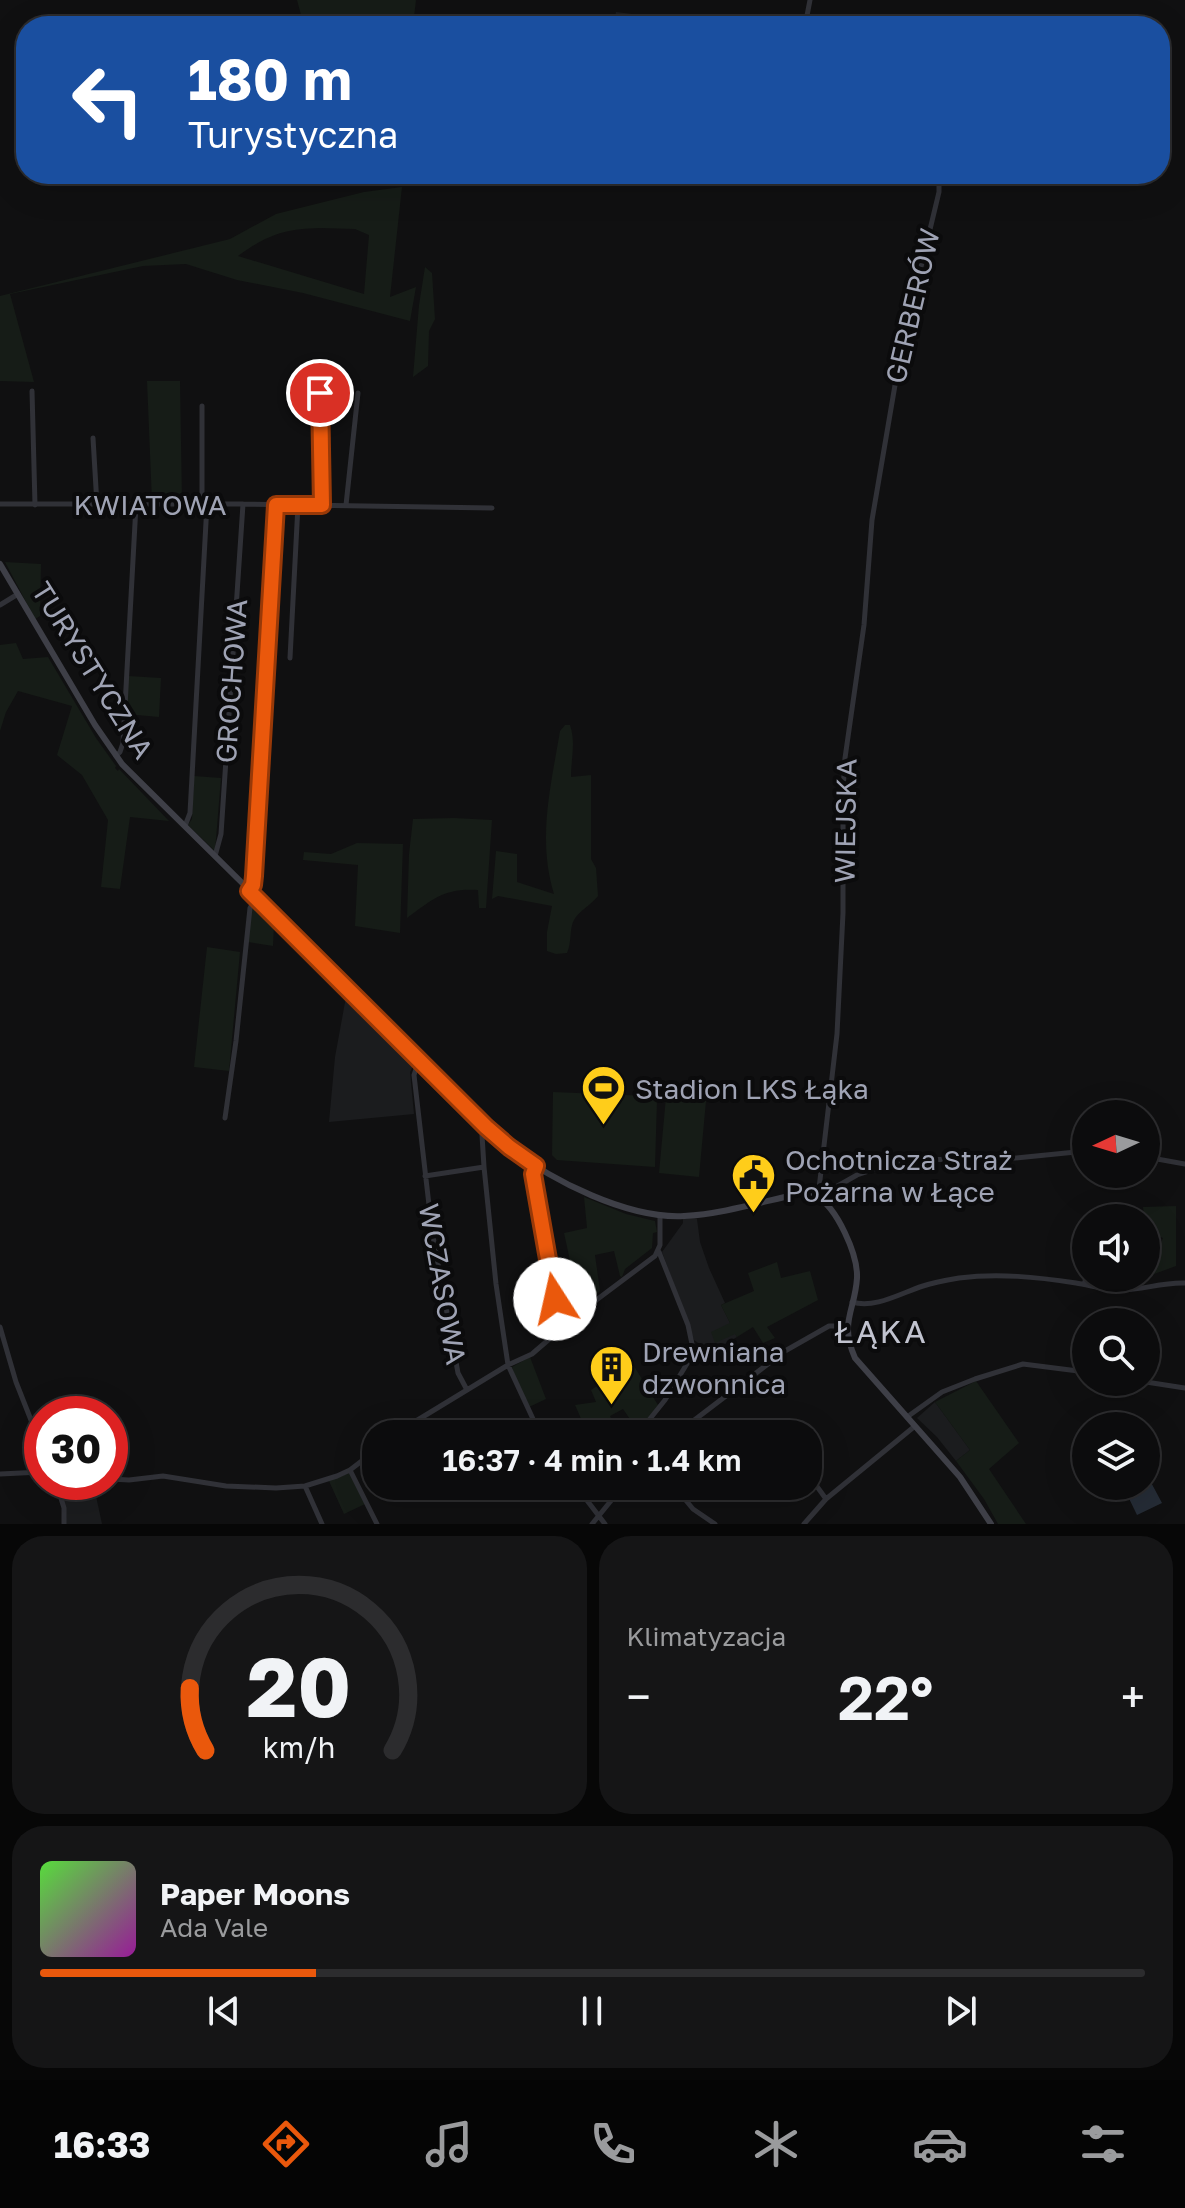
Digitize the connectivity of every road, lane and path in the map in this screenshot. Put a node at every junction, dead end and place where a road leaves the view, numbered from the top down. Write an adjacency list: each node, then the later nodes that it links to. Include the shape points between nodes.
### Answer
1 (939, 184): 7 (street, GERBERÓW)
2 (32, 391): 11 (street)
3 (320, 393): 16 (street)
4 (358, 393): 17 (street)
5 (202, 406): 9 (street)
6 (93, 438): 12 (street)
7 (884, 445): 37 (street, WIEJSKA, via 845,758 837,1034)
8 (0, 504): 11 (street, KWIATOWA)
9 (205, 504): 10 (street, KWIATOWA); 13 (street, KWIATOWA); 24 (street, via 190,813)
10 (243, 504): 14 (street, KWIATOWA); 25 (street, GROCHOWA, via 221,834)
11 (35, 505): 12 (street, KWIATOWA)
12 (97, 505): 13 (street, KWIATOWA)
13 (136, 505): 23 (street, via 123,743)
14 (276, 505): 15 (street, KWIATOWA); 26 (street)
15 (298, 505): 16 (street, KWIATOWA); 22 (street)
16 (322, 505): 17 (street, KWIATOWA)
17 (346, 505): 18 (street, KWIATOWA)
18 (492, 508)
19 (0, 564): 20 (main road, TURYSTYCZNA)
20 (18, 594): 21 (street); 23 (main road, TURYSTYCZNA)
21 (0, 605)
22 (290, 658)
23 (116, 756): 24 (main road, TURYSTYCZNA)
24 (184, 827): 25 (main road, TURYSTYCZNA)
25 (214, 856): 26 (main road, TURYSTYCZNA)
26 (249, 891): 27 (main road, TURYSTYCZNA)
27 (256, 898): 28 (main road, TURYSTYCZNA); 29 (street, via 250,908)
28 (421, 1062): 30 (main road, TURYSTYCZNA); 36 (street, WCZASOWA, via 414,1075)
29 (225, 1118)
30 (486, 1127): 34 (main road, TURYSTYCZNA); 35 (street, WCZASOWA)
31 (1072, 1152): 37 (street, via 913,1160 857,1175)
32 (1160, 1160): 33 (street)
33 (1185, 1164)
34 (536, 1166): 38 (main road, TURYSTYCZNA, via 605,1200); 46 (street, via 533,1174)
35 (484, 1167): 36 (street, WCZASOWA); 47 (street, WCZASOWA)
36 (425, 1176): 51 (street, WCZASOWA, via 458,1373)
37 (818, 1197): 38 (main road, TURYSTYCZNA, via 798,1194 701,1214); 43 (main road, via 831,1209 852,1253 857,1278)
38 (660, 1215): 39 (street)
39 (659, 1252): 46 (street); 56 (street, via 692,1344 688,1362)
40 (1072, 1282): 43 (street, via 1009,1275 962,1277 874,1303)
41 (1185, 1283): 42 (street)
42 (1160, 1284)
43 (852, 1302): 44 (main road)
44 (847, 1326): 53 (main road, via 855,1358); 57 (street, via 829,1326 796,1344)
45 (0, 1327): 52 (street)
46 (561, 1330): 47 (street, via 532,1354)
47 (508, 1365): 51 (street); 55 (street, WCZASOWA)
48 (1072, 1370): 53 (street, via 1023,1364 942,1392)
49 (1160, 1384): 50 (street)
50 (1185, 1388)
51 (467, 1390): 54 (street)
52 (24, 1402)
53 (907, 1417): 58 (main road)
54 (420, 1420)
55 (534, 1420)
56 (649, 1420)
57 (695, 1420)
58 (915, 1426): 66 (street); 79 (main road, via 960,1477)
59 (362, 1461): 60 (street)
60 (350, 1470): 64 (street); 74 (street)
61 (24, 1473): 62 (street)
62 (0, 1474)
63 (128, 1480): 64 (street, via 163,1476 226,1486)
64 (305, 1486): 73 (street)
65 (822, 1493): 66 (street)
66 (826, 1499): 78 (street)
67 (62, 1500): 72 (street)
68 (586, 1500): 71 (street)
69 (612, 1500): 71 (street)
70 (686, 1500): 77 (street)
71 (599, 1517): 75 (street); 76 (street)
72 (64, 1524)
73 (322, 1524)
74 (377, 1524)
75 (592, 1524)
76 (605, 1524)
77 (715, 1524)
78 (804, 1524)
79 (991, 1524)

